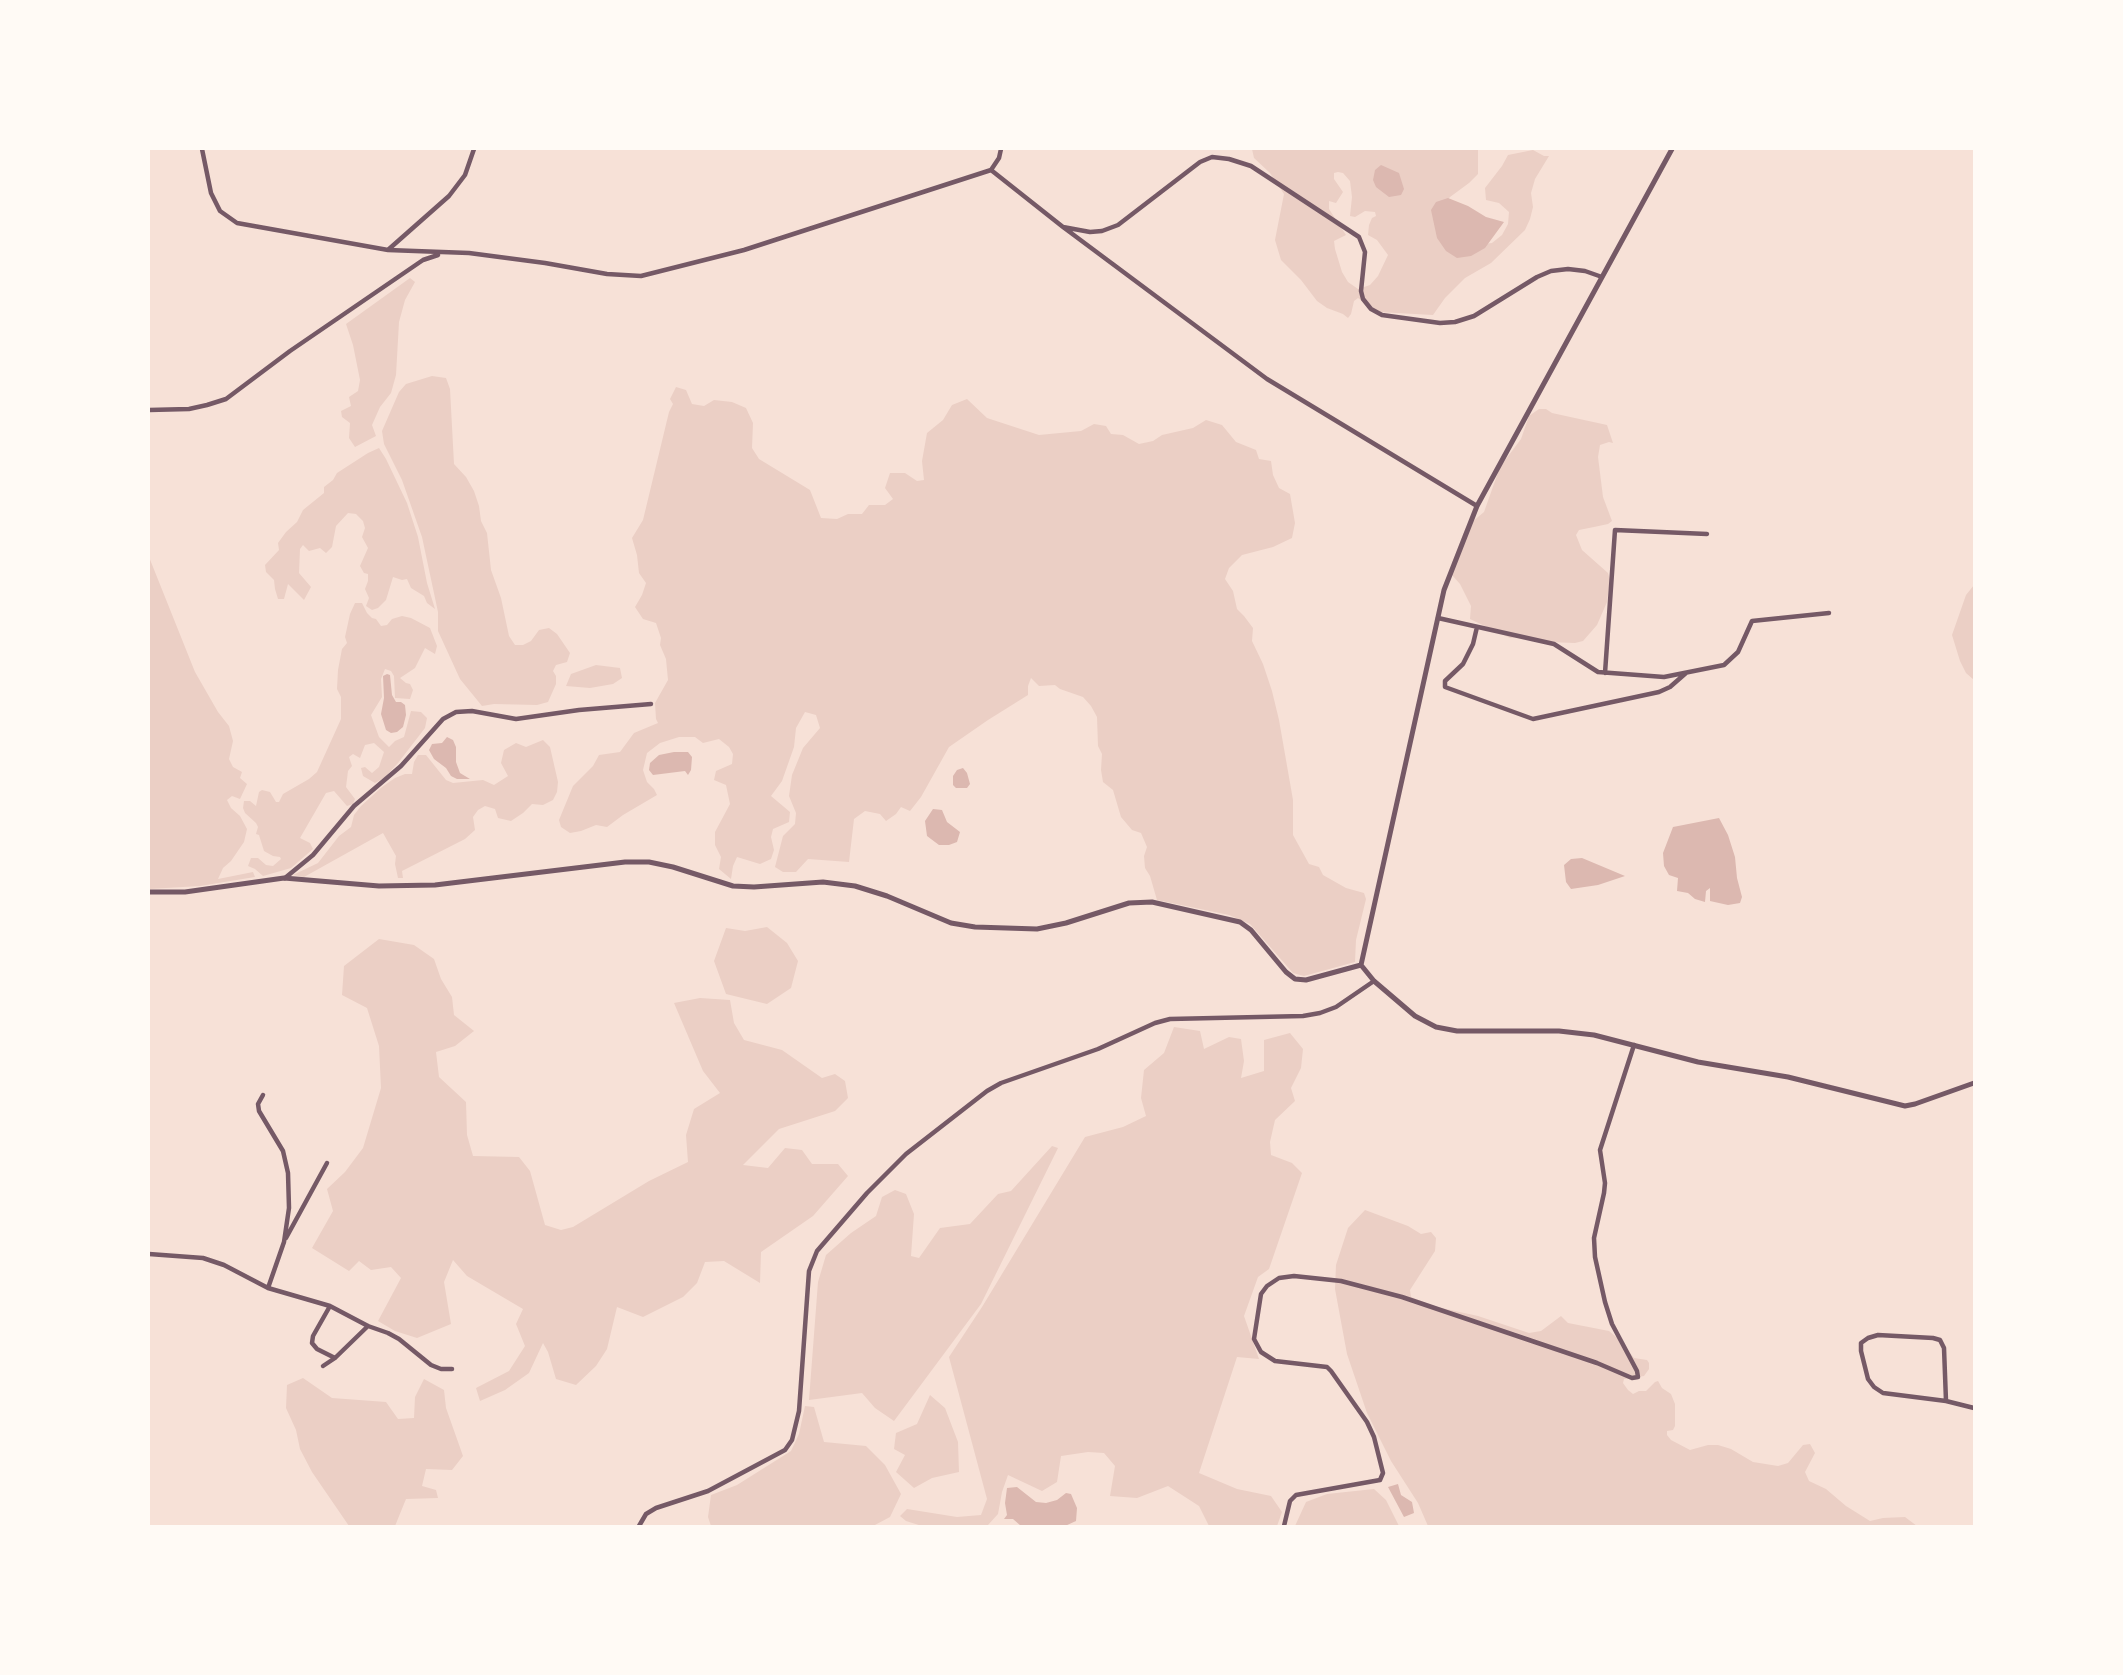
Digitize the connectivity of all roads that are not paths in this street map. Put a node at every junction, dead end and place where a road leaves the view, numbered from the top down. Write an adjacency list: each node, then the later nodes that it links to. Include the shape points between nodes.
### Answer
1 (202, 149): 7 (street, via 211,193 220,211 237,223)
2 (474, 149): 7 (street, via 465,175 449,196)
3 (1001, 149): 5 (street)
4 (1672, 149): 9 (street)
5 (991, 170): 6 (street); 8 (street, via 744,250 641,276)
6 (1063, 227): 9 (street, via 1090,232 1118,225 1212,157 1251,166 1359,237 1365,252 1363,299 1382,314 1455,322 1474,316 1551,271 1585,271); 11 (street, via 1267,379)
7 (388, 250): 8 (street)
8 (443, 253): 10 (street, via 423,260 226,398 189,409)
9 (1602, 277): 11 (street)
10 (149, 410)
11 (1477, 506): 14 (street, via 1444,590)
12 (1707, 534): 16 (street, via 1615,530)
13 (1829, 613): 17 (street, via 1752,621 1738,652 1724,665)
14 (1438, 618): 15 (street); 21 (street)
15 (1477, 627): 16 (street, via 1554,645); 17 (street, via 1463,664 1445,681 1445,687 1533,719 1659,692)
16 (1605, 673): 17 (street, via 1664,677)
17 (1687, 673)
18 (651, 704): 19 (street, via 516,719 456,712 443,719 401,766 354,806 313,855)
19 (284, 878): 20 (street, via 185,892); 21 (street, via 379,886 435,885 649,862 733,886 823,882 855,886 951,923 1037,929 1129,903 1152,902 1240,922 1295,979)
20 (149, 892)
21 (1361, 965): 22 (street)
22 (1374, 981): 23 (street, via 1415,1016 1436,1027 1559,1031); 37 (street, via 1320,1013 1155,1023 987,1091 906,1154 817,1251 809,1271 799,1411 785,1450 708,1491 656,1508)
23 (1634, 1045): 24 (street, via 1905,1106); 38 (street, via 1600,1150 1605,1183 1594,1238 1605,1302 1638,1377 1402,1297 1341,1281 1279,1278 1261,1294 1254,1339 1261,1352 1275,1361 1331,1371 1367,1422 1382,1473 1380,1480 1296,1495)
24 (1974, 1083)
25 (263, 1095): 27 (street, via 259,1111 283,1151 288,1172)
26 (327, 1163): 27 (street)
27 (284, 1242): 29 (street)
28 (149, 1254): 29 (street, via 204,1258)
29 (268, 1287): 30 (street)
30 (330, 1306): 31 (street); 32 (street, via 312,1343)
31 (368, 1326): 32 (street); 34 (street, via 399,1339 431,1366)
32 (335, 1358): 33 (street)
33 (323, 1366)
34 (452, 1369)
35 (1946, 1401): 35 (street, via 1940,1340 1878,1335 1861,1343 1874,1387 1883,1393); 36 (street)
36 (1974, 1408)
37 (639, 1526)
38 (1284, 1526)

